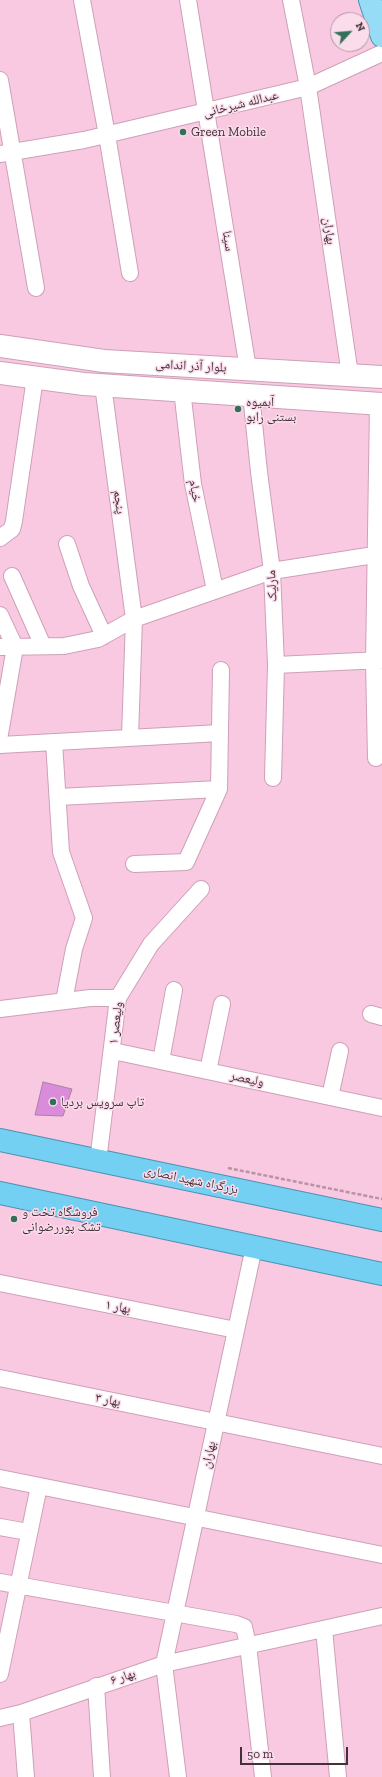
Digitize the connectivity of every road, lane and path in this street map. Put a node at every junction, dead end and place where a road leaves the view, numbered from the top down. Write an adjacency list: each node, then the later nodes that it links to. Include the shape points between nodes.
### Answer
1 (82, 0): 10 (street)
2 (188, 0): 9 (street, سینا)
3 (290, 0): 8 (street, بهاران)
4 (370, 0): 5 (main road)
5 (382, 36)
6 (382, 53): 8 (street, عبدالله شیرخانی)
7 (0, 80): 11 (street)
8 (308, 87): 9 (street, عبدالله شیرخانی); 18 (street, بهاران)
9 (207, 112): 10 (street, عبدالله شیرخانی); 16 (street, سینا)
10 (107, 135): 11 (street, عبدالله شیرخانی); 12 (street)
11 (6, 153): 13 (street)
12 (130, 273)
13 (36, 288)
14 (0, 346): 15 (main road, بلوار آذر اندامی)
15 (38, 352): 16 (main road, بلوار آذر اندامی, via 104,361); 20 (main road)
16 (248, 369): 18 (main road, بلوار آذر اندامی)
17 (0, 373): 20 (main road, بلوار آذر اندامی)
18 (350, 375): 19 (main road, بلوار آذر اندامی)
19 (382, 377)
20 (35, 378): 21 (main road, بلوار آذر اندامی); 25 (street, via 14,521 12,529)
21 (103, 385): 22 (main road, بلوار آذر اندامی); 32 (street, پنجم)
22 (182, 390): 23 (main road, بلوار آذر اندامی); 30 (street, خیام, via 193,484)
23 (251, 394): 24 (main road, بلوار آذر اندامی); 28 (street, مارلیک)
24 (380, 404): 27 (street)
25 (1, 536)
26 (66, 544): 33 (street, via 81,586)
27 (374, 555): 28 (street); 36 (street)
28 (272, 571): 30 (street); 37 (street, مارلیک)
29 (12, 576): 34 (street)
30 (215, 590): 32 (street)
31 (0, 615): 35 (street)
32 (134, 619): 33 (street); 41 (street, پنجم)
33 (104, 636): 34 (street, via 64,646)
34 (43, 646): 35 (street)
35 (8, 647): 40 (street)
36 (378, 660): 37 (street); 44 (street)
37 (276, 665): 45 (street, مارلیک)
38 (221, 670): 39 (street)
39 (220, 733): 41 (street); 46 (street)
40 (0, 734)
41 (130, 737): 42 (street)
42 (54, 742): 43 (street); 47 (street)
43 (0, 745)
44 (376, 758)
45 (273, 778)
46 (219, 788): 47 (street); 48 (street, via 186,862)
47 (58, 797): 52 (street, via 61,852 84,918 74,949)
48 (134, 864)
49 (201, 889): 51 (street, ولیعصر ۱, via 151,944)
50 (174, 990): 57 (street)
51 (118, 998): 52 (street); 55 (street, ولیعصر ۱)
52 (64, 1001): 54 (street)
53 (222, 1004): 58 (street)
54 (0, 1009)
55 (112, 1051): 57 (street, ولیعصر); 62 (street, ولیعصر ۱)
56 (340, 1051): 59 (street)
57 (162, 1061): 58 (street, ولیعصر)
58 (208, 1071): 59 (street, ولیعصر)
59 (330, 1097): 60 (street, ولیعصر)
60 (382, 1108)
61 (0, 1140): 62 (highway, بزرگراه شهید انصاری)
62 (98, 1160): 64 (highway, بزرگراه شهید انصاری)
63 (0, 1193): 67 (highway)
64 (304, 1204): 65 (highway, بزرگراه شهید انصاری); 66 (highway)
65 (382, 1220)
66 (382, 1234)
67 (254, 1247): 68 (highway); 70 (street, بهاران)
68 (382, 1274)
69 (0, 1283): 70 (street, بهار ۱)
70 (236, 1330): 72 (street, بهاران)
71 (0, 1378): 72 (street, بهار ۳)
72 (216, 1421): 73 (street, بهار ۳); 76 (street, بهاران)
73 (382, 1456)
74 (0, 1478): 75 (street)
75 (39, 1486): 76 (street); 78 (street)
76 (195, 1517): 79 (street); 82 (street, بهاران)
77 (0, 1527): 78 (street)
78 (28, 1532): 81 (street)
79 (382, 1554)
80 (0, 1582): 81 (street)
81 (17, 1585): 82 (street); 85 (street)
82 (175, 1613): 86 (street, via 244,1627); 87 (street, بهاران)
83 (382, 1616): 84 (street, بهار ۶)
84 (324, 1629): 86 (street, بهار ۶); 96 (street)
85 (4, 1635): 88 (street)
86 (248, 1646): 87 (street, بهار ۶); 95 (street)
87 (164, 1664): 89 (street, بهار ۶); 94 (street, بهاران)
88 (0, 1674)
89 (96, 1686): 90 (street, بهار ۶); 93 (street)
90 (21, 1713): 91 (street, بهار ۶); 92 (street)
91 (0, 1718)
92 (26, 1777)
93 (102, 1777)
94 (178, 1777)
95 (263, 1777)
96 (338, 1777)

